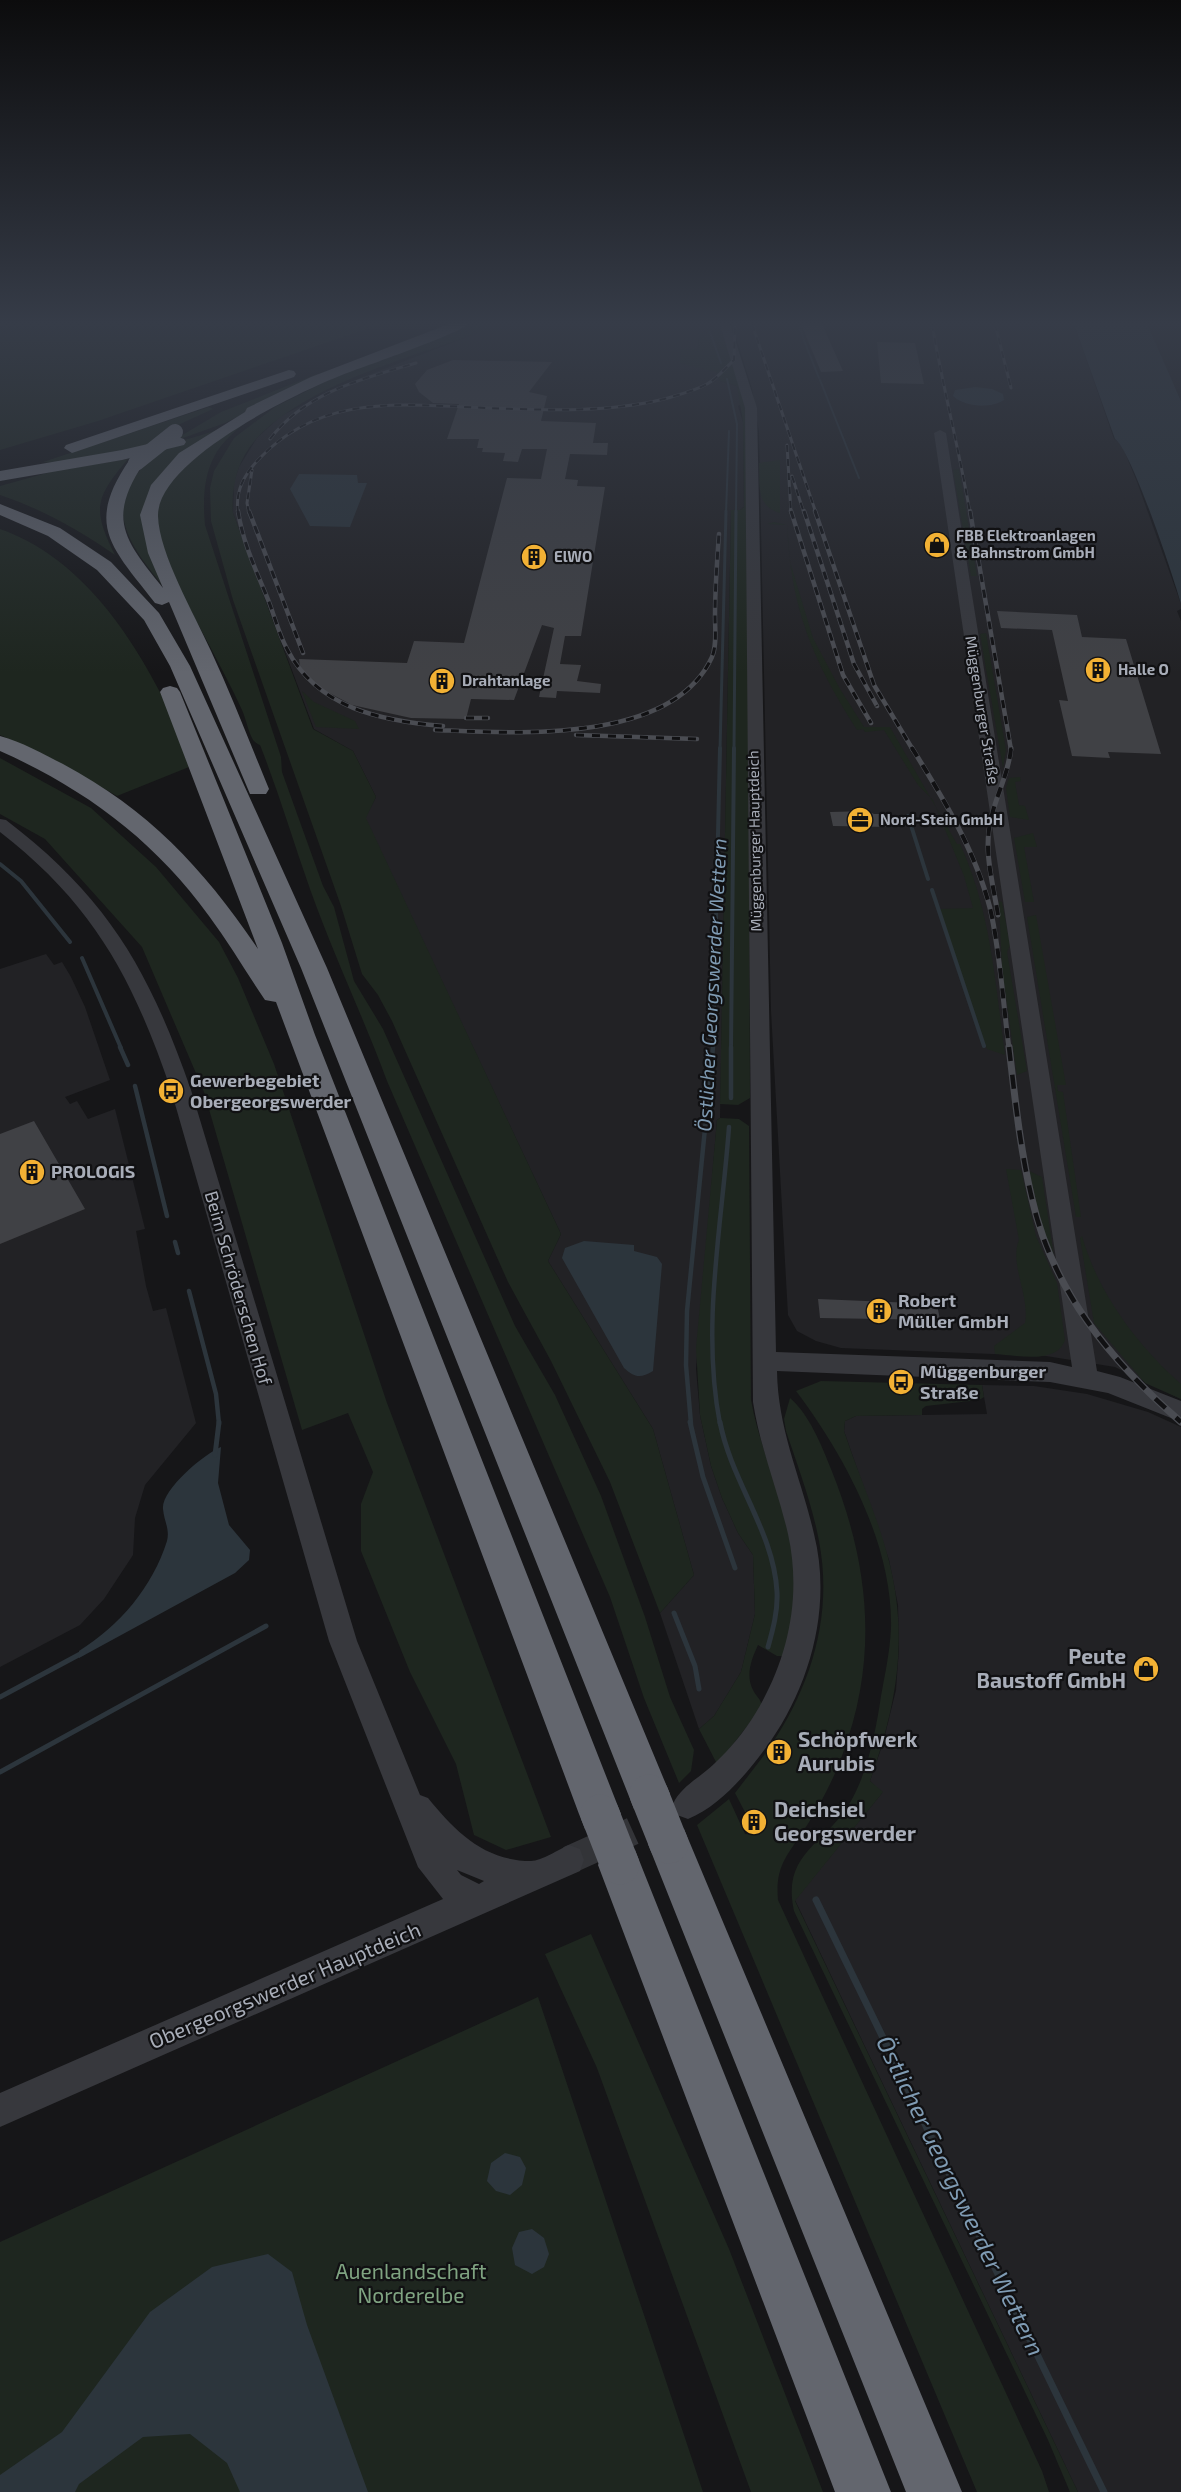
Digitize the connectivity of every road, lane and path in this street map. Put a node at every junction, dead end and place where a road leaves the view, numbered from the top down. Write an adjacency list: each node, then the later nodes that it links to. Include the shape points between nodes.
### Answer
1 (69, 440): 8 (highway)
2 (99, 440): 11 (highway)
3 (165, 440): 14 (highway, bridge, via 136,463 117,490 112,505 113,523 122,547)
4 (181, 440): 11 (highway)
5 (210, 440): 14 (highway, via 185,456 159,485 149,515 157,553)
6 (751, 440): 19 (street, Müggenburger Hauptdeich)
7 (941, 440): 20 (street, Müggenburger Straße)
8 (55, 445)
9 (21, 456): 10 (highway)
10 (0, 463)
11 (0, 474)
12 (0, 509): 17 (highway, via 54,532 86,551 121,581 152,617 204,714)
13 (0, 519): 18 (highway, via 76,560 134,621 185,726)
14 (196, 642): 17 (highway, via 253,774)
15 (0, 743): 18 (highway, via 73,779 134,821 176,859 237,935)
16 (0, 824): 22 (street, Beim Schröderschen Hof, via 40,854 106,929 133,970 165,1042 343,1641)
17 (314, 968): 23 (highway)
18 (301, 1035): 28 (highway, bridge)
19 (764, 1361): 20 (street, via 1050,1372); 23 (street, via 766,1417 805,1552 805,1619 792,1669 769,1718 729,1770)
20 (1086, 1378): 21 (street, via 1137,1393)
21 (1181, 1412)
22 (405, 1795): 25 (street, Beim Schröderschen Hof, via 458,1854 473,1864); 26 (street, Beim Schröderschen Hof, via 434,1867 450,1886)
23 (669, 1814): 29 (highway)
24 (569, 1860): 25 (street, Obergeorgswerder Hauptdeich)
25 (529, 1876): 26 (street, Obergeorgswerder Hauptdeich)
26 (476, 1899): 27 (street, Obergeorgswerder Hauptdeich)
27 (0, 2110)
28 (863, 2492)
29 (934, 2492)

